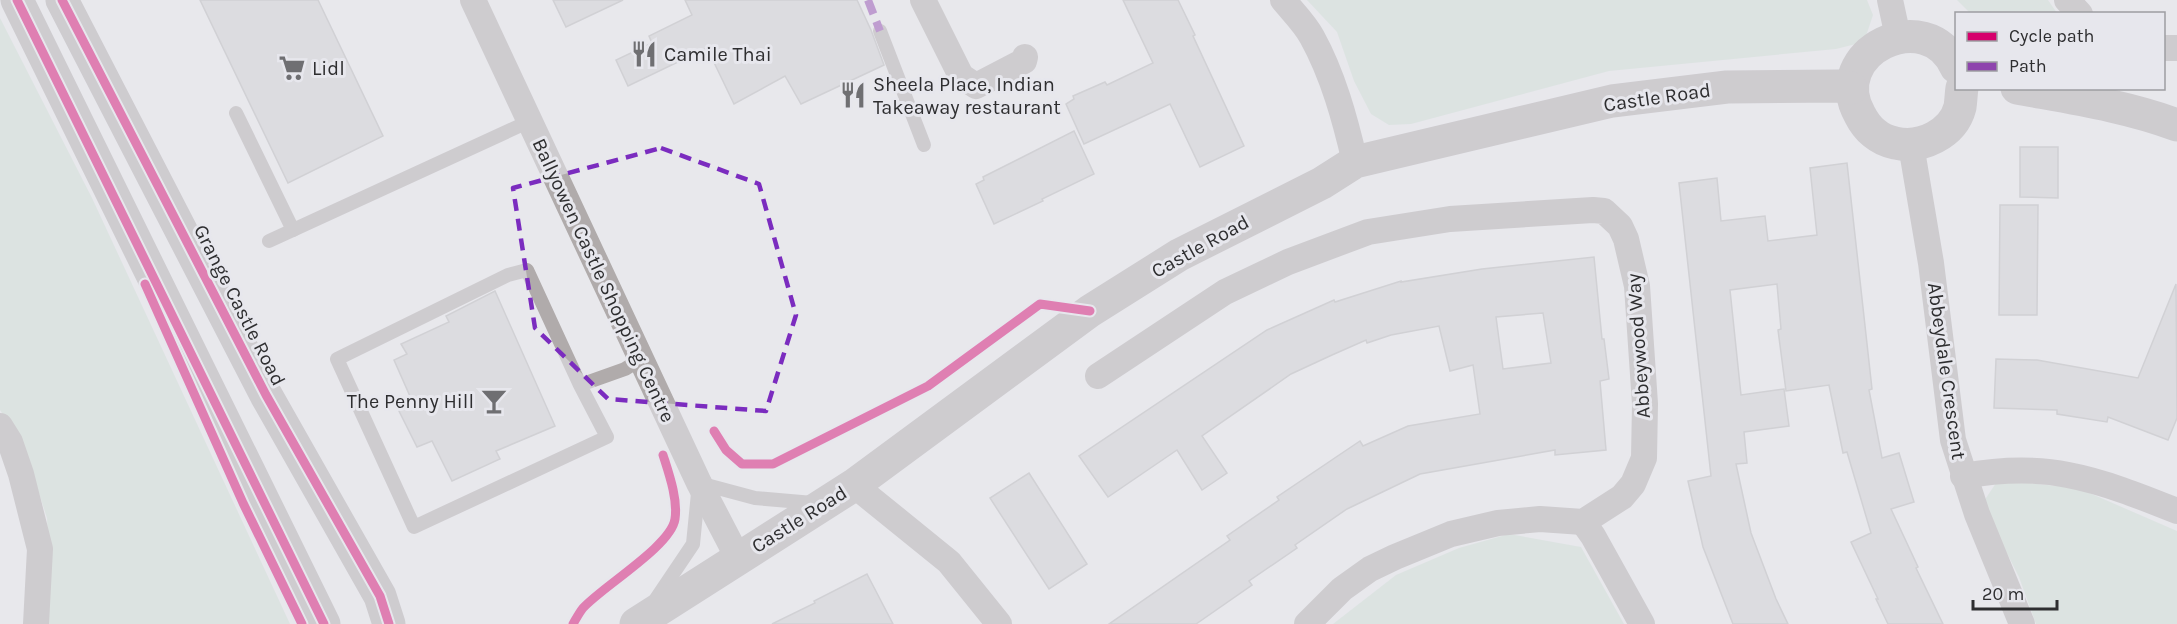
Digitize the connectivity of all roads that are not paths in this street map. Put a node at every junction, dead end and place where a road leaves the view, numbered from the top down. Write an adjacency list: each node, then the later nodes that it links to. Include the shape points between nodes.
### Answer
1 (17, 0): 39 (street)
2 (62, 0): 36 (street, Grange Castle Road, via 266,395)
3 (473, 0): 17 (street, Ballyowen Castle Shopping Centre)
4 (923, 0): 11 (street, via 961,76 976,86)
5 (1283, 0): 21 (street, via 1316,44 1332,81)
6 (1890, 0): 10 (street)
7 (2067, 0): 8 (street)
8 (2078, 12)
9 (880, 31): 19 (lane)
10 (1898, 37): 12 (street, via 1930,40 1943,49); 13 (street, via 1871,51 1861,62)
11 (1025, 57)
12 (1955, 66)
13 (1851, 87): 20 (street, via 1856,109 1865,124 1878,136); 21 (street, Castle Road, via 1727,87 1612,101)
14 (1962, 90): 20 (street, via 1960,108 1941,134)
15 (2027, 90): 18 (street)
16 (236, 113): 22 (lane)
17 (530, 122): 22 (lane); 24 (street, Ballyowen Castle Shopping Centre)
18 (2177, 125)
19 (924, 145)
20 (1911, 145): 28 (street, Abbeydale Crescent, via 1931,263 1953,440)
21 (1355, 162): 31 (street, Castle Road, via 1322,183 1179,255 1090,311)
22 (292, 230): 23 (lane)
23 (269, 241)
24 (641, 359): 26 (lane); 30 (street, Ballyowen Castle Shopping Centre)
25 (1098, 376): 34 (street, Abbeywood Way, via 1225,292 1288,262 1368,232 1450,219 1604,211 1620,226 1626,239 1637,286 1645,404 1644,458 1633,484 1622,497)
26 (580, 385): 26 (lane, via 607,437 414,527 337,359 527,270)
27 (0, 426): 29 (street, via 10,442)
28 (1963, 476): 33 (street, via 2028,470 2068,474); 44 (street, Abbeydale Crescent)
29 (11, 479): 38 (street, via 40,549)
30 (699, 483): 32 (lane, via 755,498); 35 (street, Ballyowen Castle Shopping Centre); 37 (lane, via 693,544)
31 (854, 485): 32 (street, Castle Road); 41 (street, via 949,562)
32 (821, 504): 35 (street, Castle Road)
33 (2177, 511)
34 (1583, 522): 42 (street, via 1530,520 1451,534 1370,569 1342,589); 43 (street)
35 (738, 558): 37 (street, Castle Road)
36 (384, 610): 40 (street, Grange Castle Road)
37 (640, 621)
38 (36, 624)
39 (324, 624)
40 (410, 624)
41 (999, 624)
42 (1307, 624)
43 (1642, 624)
44 (2022, 624)

